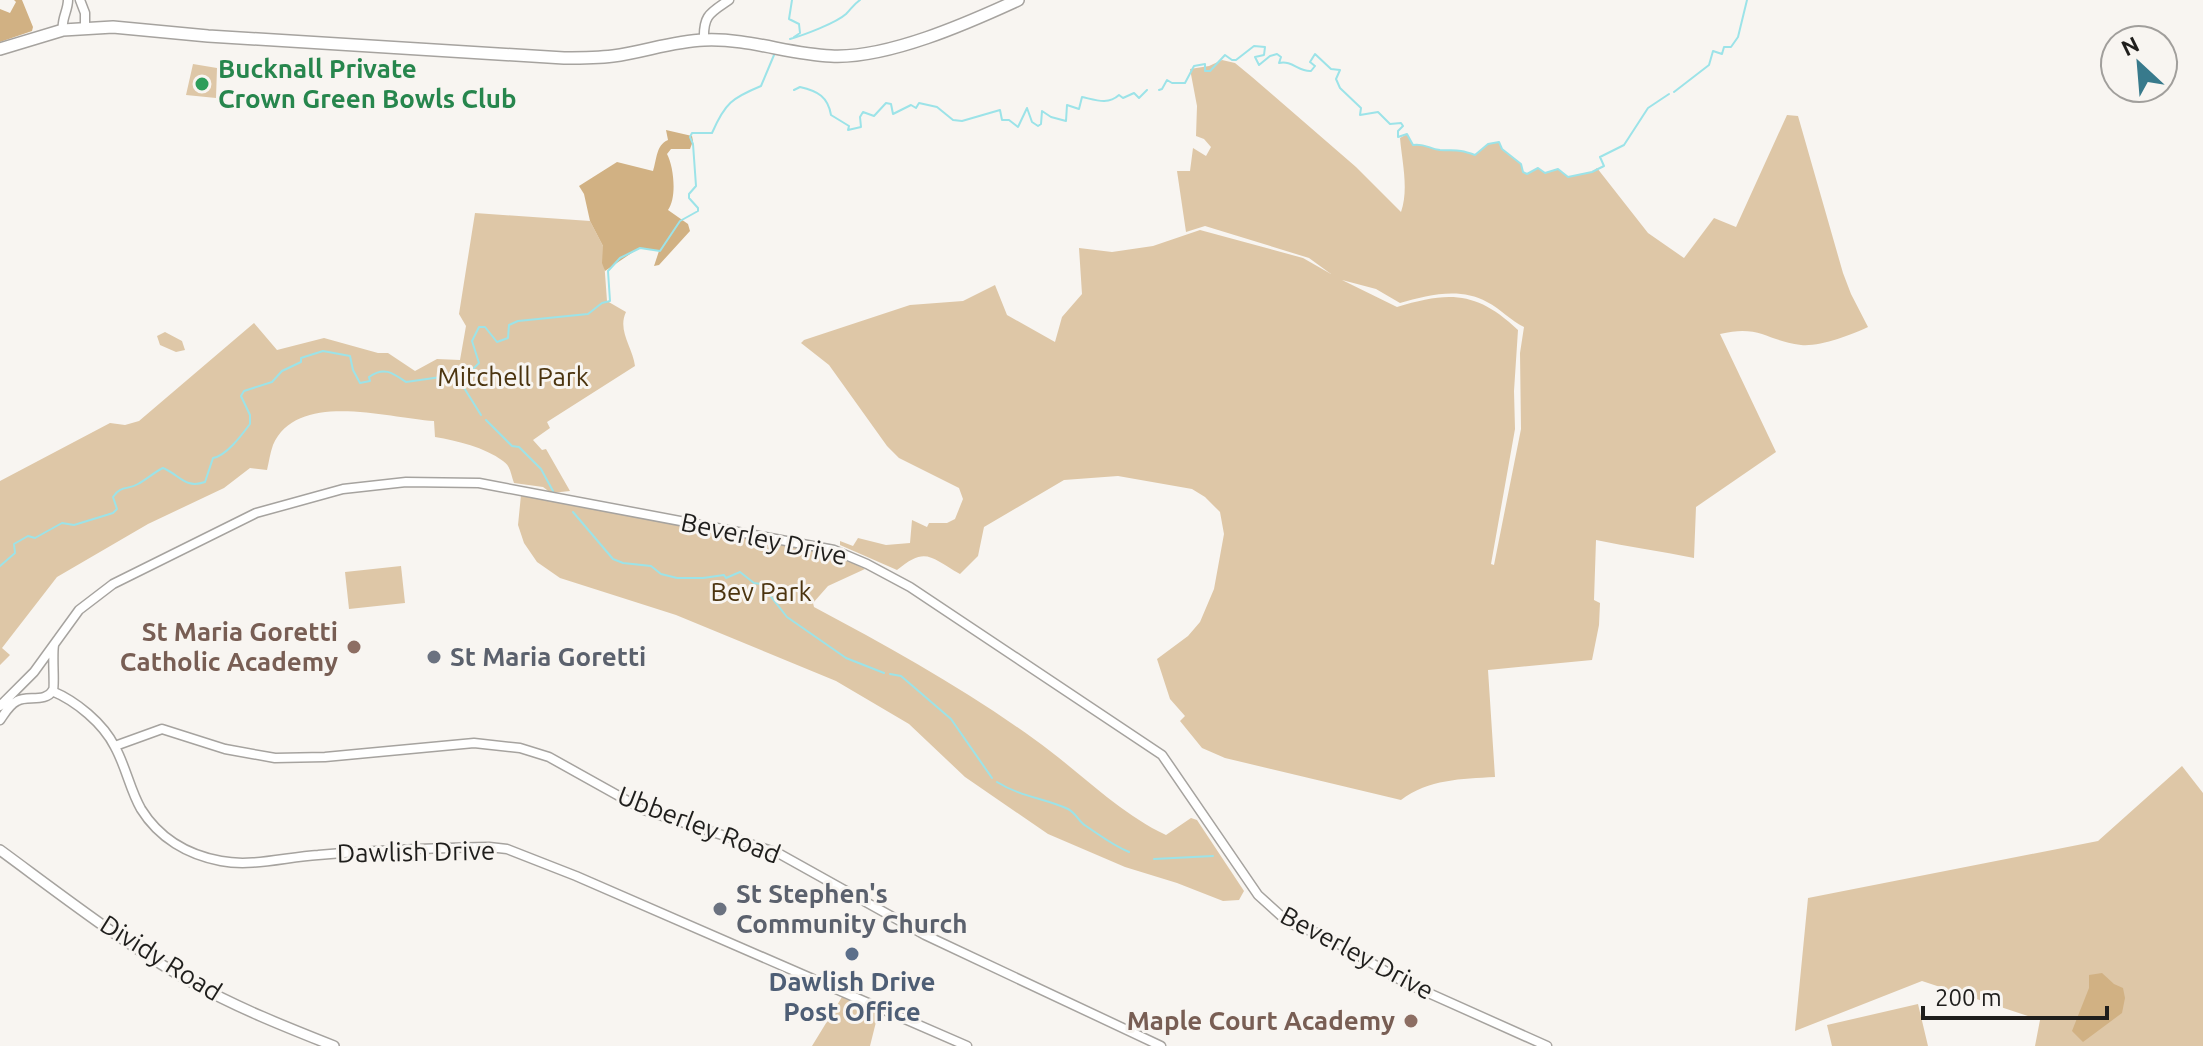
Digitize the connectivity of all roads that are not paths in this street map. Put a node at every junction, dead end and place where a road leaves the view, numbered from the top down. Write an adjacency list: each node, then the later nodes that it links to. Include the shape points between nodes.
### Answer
1 (68, 0): 6 (street)
2 (80, 0): 5 (street)
3 (729, 0): 7 (street, via 705,20)
4 (1018, 0): 7 (highway, via 962,24 862,54 829,56 744,41)
5 (85, 28): 6 (highway); 7 (highway, via 564,58 615,56)
6 (63, 30): 8 (highway)
7 (704, 40)
8 (0, 49)
9 (54, 645): 10 (street, Beverley Drive); 11 (street); 21 (street, Beverley Drive, via 92,598 214,532 285,503 385,483 479,483 834,550 910,587 1162,755 1258,895 1289,923)
10 (33, 673): 11 (street, via 46,671); 13 (street, via 28,688); 14 (street, Beverley Drive)
11 (53, 677): 12 (street)
12 (52, 691): 13 (street); 16 (street, Dawlish Drive, via 78,706)
13 (40, 697): 15 (street, via 14,702)
14 (0, 706)
15 (0, 720)
16 (115, 746): 19 (street, Dawlish Drive, via 143,812 168,839 200,856 238,864 357,851 507,849); 20 (street, Ubberley Road, via 162,729 275,758 474,743 520,748 549,757 644,810 778,853 925,935)
17 (0, 850): 18 (main road, Dividy Road, via 193,983)
18 (334, 1046)
19 (967, 1046)
20 (1161, 1046)
21 (1547, 1046)

